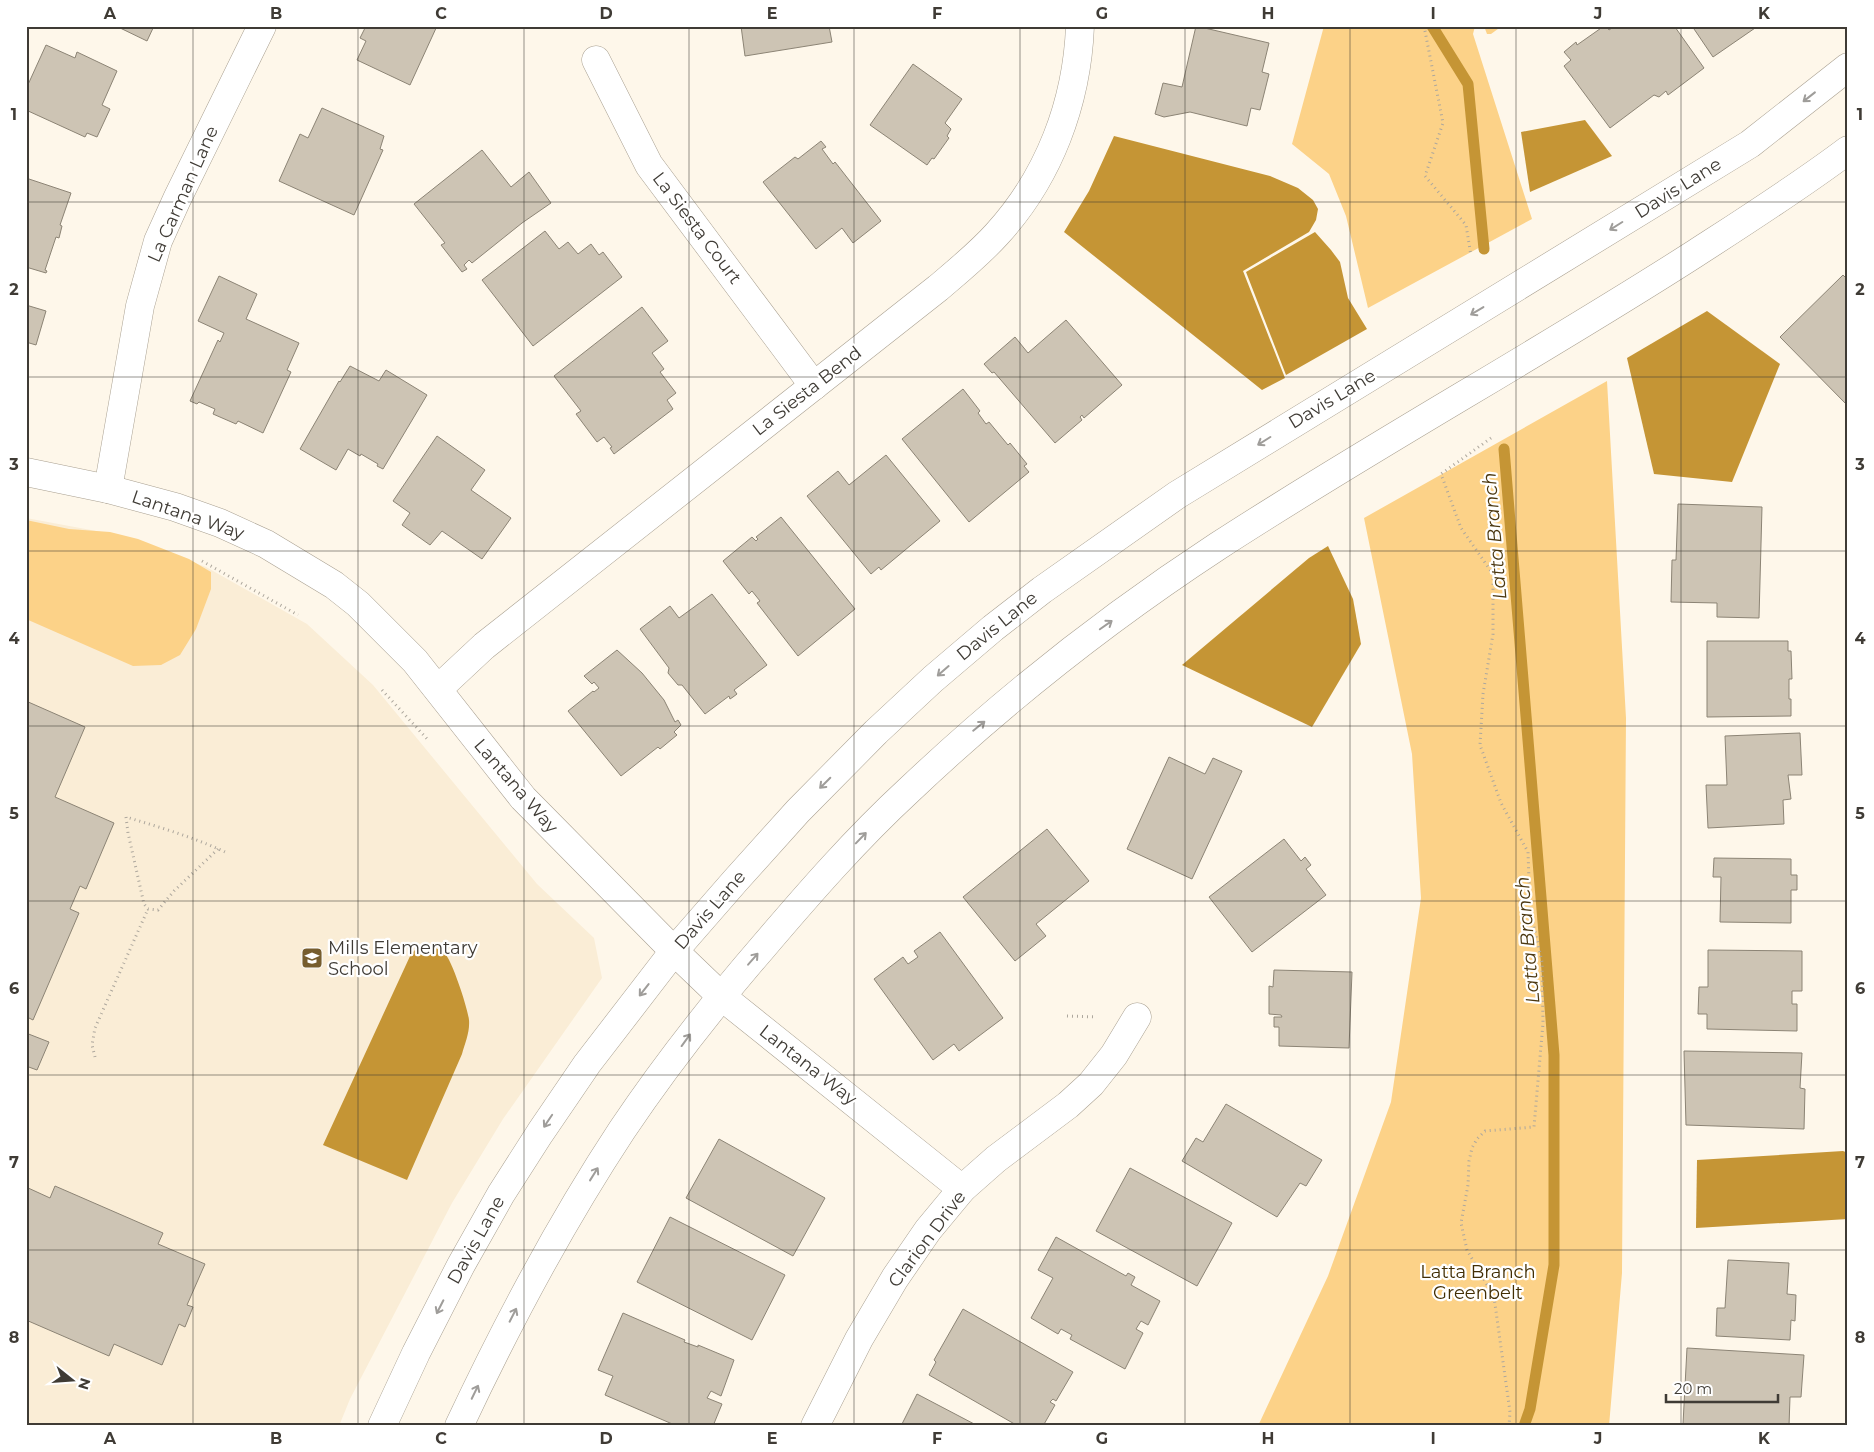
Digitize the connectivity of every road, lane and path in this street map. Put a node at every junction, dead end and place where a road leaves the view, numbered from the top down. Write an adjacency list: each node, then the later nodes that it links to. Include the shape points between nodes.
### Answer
1 (262, 26): 11 (street, La Carman Lane, via 158,241 140,306)
2 (1080, 26): 8 (street, La Siesta Bend, via 1077,68 1062,129 1036,181 998,234 930,294)
3 (1424, 26): 7 (path, via 1443,123 1425,176 1466,225)
4 (596, 60): 8 (street, La Siesta Court, via 650,165)
5 (1848, 67): 20 (street, Davis Lane, one-way to 20, via 1750,144 1177,495 1042,590 933,679 876,732 798,811)
6 (1848, 150): 21 (street, one-way to 6, via 795,909 904,794 968,735 1088,638 1217,547 1603,313)
7 (1471, 256)
8 (814, 386): 14 (street, La Siesta Bend, via 484,646)
9 (1491, 438): 28 (path, via 1442,474 1462,528 1494,574 1493,634 1483,694 1480,745 1501,803 1528,852 1530,909 1542,962 1543,1022 1534,1127 1485,1131 1477,1139 1469,1161 1461,1222 1466,1250 1494,1297 1510,1412)
10 (26, 472): 11 (street, Lantana Way)
11 (108, 489): 14 (street, Lantana Way, via 220,523 305,566 358,604 395,639)
12 (202, 561): 13 (path)
13 (298, 615)
14 (438, 689): 20 (street, Lantana Way, via 523,798)
15 (382, 690): 16 (path)
16 (428, 741)
17 (218, 849): 18 (path); 19 (path, via 158,910); 19 (path, via 126,817 144,904)
18 (225, 852)
19 (148, 909): 23 (path, via 95,1028 92,1045)
20 (674, 952): 21 (street, Lantana Way); 25 (street, Davis Lane, one-way to 25, via 587,1064 501,1194 416,1352)
21 (721, 996): 24 (street, Lantana Way); 26 (street, one-way to 21, via 512,1316 573,1208 623,1128)
22 (1137, 1017): 24 (street, Clarion Drive, via 1114,1055 1091,1084)
23 (95, 1057)
24 (962, 1189): 27 (street, Clarion Drive, via 928,1230 895,1278 859,1339)
25 (382, 1426)
26 (459, 1426)
27 (815, 1426)
28 (1509, 1426)

